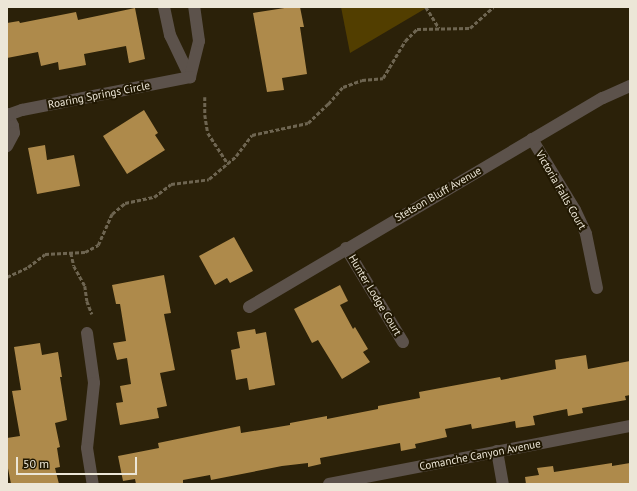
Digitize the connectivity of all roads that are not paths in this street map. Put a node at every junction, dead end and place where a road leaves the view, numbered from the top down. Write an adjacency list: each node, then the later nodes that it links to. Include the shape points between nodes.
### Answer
1 (164, 7): 3 (street, via 170,35)
2 (194, 7): 3 (street, via 199,42)
3 (190, 78): 5 (street, Roaring Springs Circle, via 22,110)
4 (630, 86): 6 (street, Stetson Bluff Avenue, via 603,98)
5 (8, 115): 7 (street, Roaring Springs Circle, via 14,133)
6 (532, 139): 8 (street, Stetson Bluff Avenue); 9 (street, Victoria Falls Court, via 575,210 586,234)
7 (7, 146)
8 (346, 248): 10 (street, Stetson Bluff Avenue); 12 (street, Hunter Lodge Court)
9 (598, 288)
10 (249, 307)
11 (87, 333): 15 (street, via 94,383 87,448)
12 (403, 342)
13 (630, 426): 14 (street, Comanche Canyon Avenue)
14 (497, 451): 16 (street, Comanche Canyon Avenue); 17 (street)
15 (93, 484)
16 (330, 484)
17 (503, 484)

